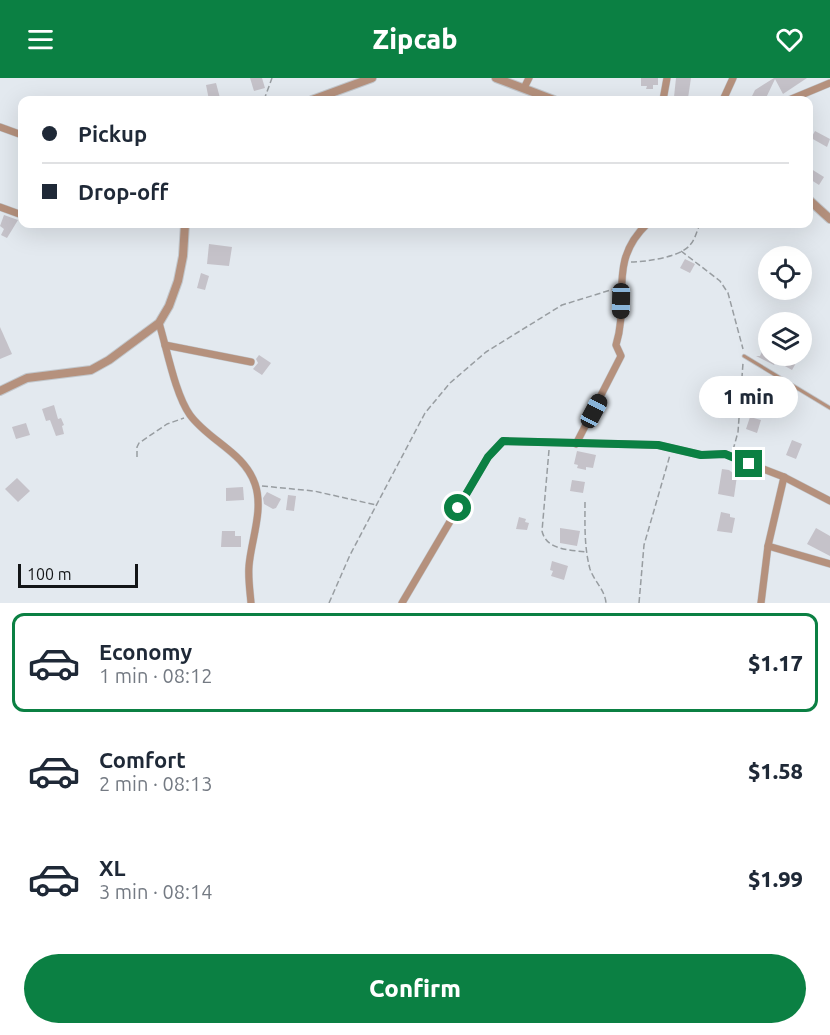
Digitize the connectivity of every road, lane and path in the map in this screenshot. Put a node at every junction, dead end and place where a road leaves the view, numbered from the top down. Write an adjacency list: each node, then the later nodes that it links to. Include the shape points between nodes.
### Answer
1 (272, 78): 9 (path)
2 (372, 78): 10 (street)
3 (496, 78): 8 (street)
4 (529, 78): 8 (street)
5 (667, 78): 12 (street)
6 (733, 78): 13 (street)
7 (830, 83): 14 (street)
8 (524, 88): 11 (street)
9 (265, 96)
10 (323, 96)
11 (544, 96)
12 (664, 96)
13 (725, 96)
14 (799, 96)
15 (0, 126): 16 (street)
16 (18, 133)
17 (813, 204): 20 (street)
18 (0, 207): 19 (street)
19 (18, 213)
20 (830, 219)
21 (186, 228): 27 (street, via 177,281)
22 (643, 228): 25 (street, via 634,236)
23 (698, 228): 24 (path, via 690,245)
24 (681, 251): 25 (path, via 641,262); 29 (path, via 720,281 728,293)
25 (624, 262): 26 (street)
26 (621, 287): 35 (street, via 616,345 621,356); 43 (path, via 562,305 486,352 459,375 425,413)
27 (159, 323): 28 (street); 31 (street, via 91,370 27,378)
28 (165, 345): 30 (street); 33 (street)
29 (744, 356): 32 (lane); 38 (path, via 738,432)
30 (251, 362)
31 (0, 391)
32 (830, 408)
33 (190, 415): 37 (path, via 167,424 139,443); 40 (street, via 236,456)
34 (550, 443): 35 (street); 45 (path, via 543,537 552,545); 49 (street, via 503,441 495,447)
35 (576, 444): 36 (street)
36 (672, 448): 38 (street); 51 (path, via 644,545)
37 (137, 457)
38 (731, 457): 39 (street)
39 (784, 477): 41 (street); 44 (street)
40 (256, 486): 43 (path, via 314,491); 47 (street, via 258,509 249,567)
41 (830, 501)
42 (585, 502): 45 (path)
43 (376, 505): 48 (path)
44 (768, 546): 46 (street); 52 (street)
45 (586, 552): 50 (path)
46 (830, 564)
47 (251, 603)
48 (329, 603)
49 (402, 603)
50 (606, 603)
51 (639, 603)
52 (761, 603)

